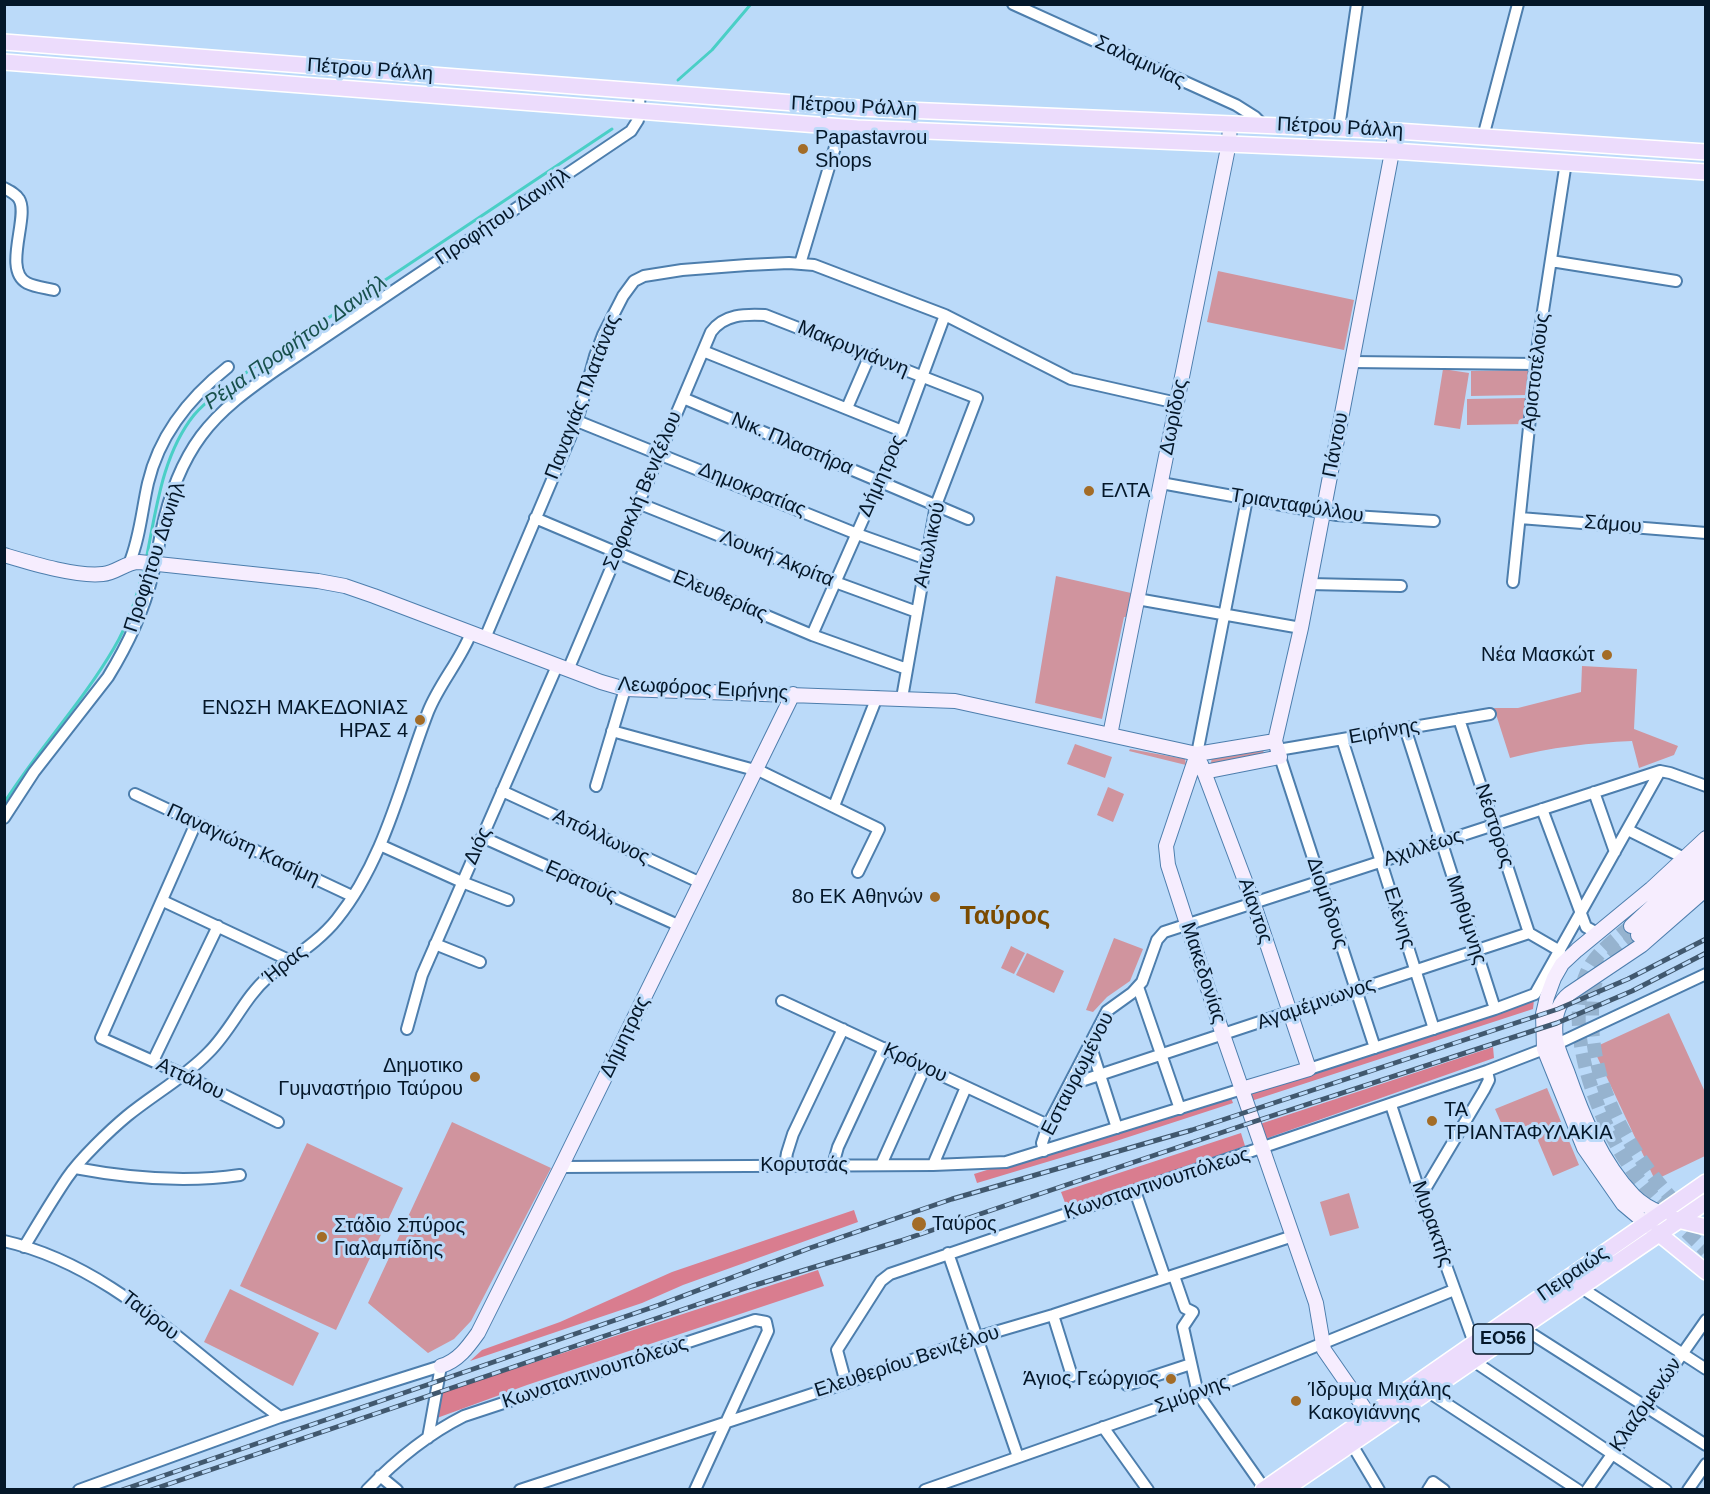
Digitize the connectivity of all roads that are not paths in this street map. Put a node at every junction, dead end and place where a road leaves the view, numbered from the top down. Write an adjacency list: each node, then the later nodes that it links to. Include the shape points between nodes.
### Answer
1 (1013, 4): 7 (street, Σαλαμινίας)
2 (1357, 4): 12 (street)
3 (1518, 4): 14 (street)
4 (4, 42): 6 (main road, Πέτρου Ράλλη)
5 (4, 62): 8 (main road, Πέτρου Ράλλη)
6 (640, 91): 8 (street, Προφήτου Δανιήλ); 9 (main road, Πέτρου Ράλλη, via 859,108)
7 (1222, 100): 9 (street, Δωρίδος, via 1230,109); 10 (street, Σαλαμινίας, via 1246,110)
8 (639, 111): 11 (main road, Πέτρου Ράλλη); 55 (street, Προφήτου Δανιήλ, via 631,131 234,401 200,438)
9 (1230, 123): 10 (main road, Πέτρου Ράλλη); 15 (street, Δωρίδος)
10 (1263, 125): 12 (main road, Πέτρου Ράλλη)
11 (841, 127): 15 (main road, Πέτρου Ράλλη); 22 (street)
12 (1339, 128): 13 (main road, Πέτρου Ράλλη)
13 (1396, 131): 14 (main road, Πέτρου Ράλλη); 16 (street, Πάντου)
14 (1483, 136): 17 (main road, Πέτρου Ράλλη)
15 (1229, 143): 16 (main road, Πέτρου Ράλλη); 35 (street, Δωρίδος)
16 (1392, 151): 18 (main road, Πέτρου Ράλλη); 29 (street, Πάντου)
17 (1706, 152)
18 (1566, 162): 19 (main road, Πέτρου Ράλλη); 21 (street, Αριστοτέλους)
19 (1706, 172)
20 (4, 188): 24 (street, via 21,203 16,257 20,276 27,283)
21 (1551, 261): 23 (street); 30 (street, Αριστοτέλους)
22 (800, 264): 25 (street, Παναγιάς Πλατάνας, via 836,272); 37 (street, Παναγιάς Πλατάνας, via 682,270 633,281 599,345)
23 (1676, 281)
24 (54, 290)
25 (945, 315): 32 (street, Δήμητρος); 35 (street, Παναγιάς Πλατάνας, via 1071,379)
26 (726, 319): 27 (street, Σοφοκλή Βενιζέλου, via 711,332); 28 (street, Μακρυγιάννη, via 765,315)
27 (703, 351): 33 (street, Σοφοκλή Βενιζέλου); 36 (street)
28 (870, 355): 32 (street, Μακρυγιάννη); 36 (street)
29 (1351, 362): 30 (street); 45 (street, Πάντου)
30 (1536, 364): 47 (street, Αριστοτέλους)
31 (228, 367): 55 (street, via 192,400 159,450 134,550)
32 (923, 376): 34 (street, Μακρυγιάννη); 38 (street, Δήμητρος)
33 (682, 398): 39 (street, Σοφοκλή Βενιζέλου); 40 (street, Νικ. Πλαστήρα)
34 (977, 398): 44 (street, Αιτωλικού)
35 (1177, 403): 41 (street, Δωρίδος)
36 (847, 408): 38 (street)
37 (577, 421): 39 (street, Δημοκρατίας); 46 (street, Παναγιάς Πλατάνας)
38 (902, 431): 40 (street, Δήμητρος)
39 (660, 453): 43 (street, Σοφοκλή Βενιζέλου); 51 (street, Δημοκρατίας)
40 (880, 481): 44 (street, Νικ. Πλαστήρα); 51 (street, Δήμητρος)
41 (1161, 483): 42 (street, Τριανταφύλλου); 60 (street, Δωρίδος)
42 (1247, 499): 45 (street, Τριανταφύλλου); 62 (street, Μακεδονίας)
43 (638, 503): 52 (street, Σοφοκλή Βενιζέλου); 56 (street, Λουκή Ακρίτα)
44 (936, 505): 48 (street, Νικ. Πλαστήρα); 54 (street, Αιτωλικού)
45 (1323, 512): 49 (street, Τριανταφύλλου); 58 (street, Πάντου)
46 (535, 518): 52 (street, Ελευθερίας); 64 (street, Παναγιάς Πλατάνας)
47 (1520, 518): 50 (street, Σάμου); 57 (street, Αριστοτέλους)
48 (968, 519)
49 (1434, 521)
50 (1706, 533)
51 (857, 534): 54 (street, Δημοκρατίας); 56 (street, Δήμητρος)
52 (618, 552): 65 (street, Ελευθερίας); 66 (street, Σοφοκλή Βενιζέλου)
53 (4, 555): 55 (street, Λεωφόρος Ειρήνης, via 91,574 111,573)
54 (927, 559): 61 (street, Αιτωλικού)
55 (144, 563): 64 (street, Λεωφόρος Ειρήνης, via 345,585); 90 (street, Προφήτου Δανιήλ, via 141,612 117,662)
56 (835, 582): 61 (street, Λουκή Ακρίτα); 65 (street, Δήμητρος)
57 (1513, 582)
58 (1309, 584): 59 (street); 63 (street, Πάντου)
59 (1401, 586)
60 (1137, 599): 62 (street); 76 (street, Δωρίδος)
61 (916, 612): 67 (street, Αιτωλικού)
62 (1225, 615): 63 (street); 79 (street, Μακεδονίας)
63 (1300, 628): 78 (street, Πάντου)
64 (478, 635): 66 (street, Λεωφόρος Ειρήνης); 97 (street, Ήρας, via 440,688 429,711)
65 (812, 635): 67 (street, Ελευθερίας)
66 (562, 668): 68 (street, Λεωφόρος Ειρήνης); 85 (street, Διός)
67 (907, 669): 71 (street, Αιτωλικού)
68 (625, 689): 69 (street, Λεωφόρος Ειρήνης); 75 (street)
69 (793, 694): 70 (street, Λεωφόρος Ειρήνης); 80 (street, Δήμητρας)
70 (877, 697): 71 (street, Λεωφόρος Ειρήνης); 88 (street)
71 (902, 698): 76 (street, Λεωφόρος Ειρήνης, via 963,702)
72 (1490, 714): 73 (street, Ειρήνης)
73 (1459, 719): 74 (street, Ειρήνης); 92 (street, Νέστορος)
74 (1405, 728): 77 (street, Ειρήνης); 96 (street, Μηθύμνης)
75 (612, 731): 80 (street); 83 (street)
76 (1110, 735): 79 (street, Λεωφόρος Ειρήνης)
77 (1342, 739): 78 (street, Ειρήνης); 101 (street, Ελένης)
78 (1278, 750): 79 (street, Ειρήνης); 82 (street, Ειρήνης); 104 (street, Διομήδους)
79 (1197, 754): 82 (street, Αίαντος); 113 (street, Μακεδονίας, via 1166,849 1167,865)
80 (756, 770): 88 (street); 106 (street, Δήμητρας)
81 (1660, 771): 84 (street); 86 (street, Αχιλλέως); 93 (street)
82 (1204, 772): 111 (street, Αίαντος)
83 (596, 786)
84 (1706, 786)
85 (502, 791): 94 (street, Διός); 106 (street, Απόλλωνος)
86 (1594, 792): 89 (street, Αχιλλέως); 98 (street)
87 (135, 794): 91 (street, Παναγιώτη Κασίμη)
88 (834, 806): 102 (street, via 879,829)
89 (1542, 809): 92 (street, Αχιλλέως); 112 (street)
90 (4, 818)
91 (196, 823): 108 (street, Παναγιώτη Κασίμη); 110 (street)
92 (1494, 825): 96 (street, Αχιλλέως); 116 (street, Νέστορος)
93 (1628, 830): 98 (street); 100 (street)
94 (482, 837): 105 (street, Διός); 115 (street, Ερατούς)
95 (1706, 837): 100 (street)
96 (1441, 842): 101 (street, Αχιλλέως); 119 (street, Μηθύμνης)
97 (380, 845): 105 (street); 108 (street, Ήρας)
98 (1616, 852): 112 (street)
99 (1706, 856): 103 (street, via 1635,931)
100 (1684, 858): 117 (street)
101 (1381, 861): 104 (street, Αχιλλέως); 123 (street, Ελένης)
102 (858, 872)
103 (1706, 873)
104 (1320, 881): 111 (street, Αχιλλέως); 126 (street, Διομήδους)
105 (462, 882): 109 (street); 118 (street, Διός)
106 (701, 883): 115 (street, Δήμητρας)
107 (1706, 889): 135 (street, via 1642,945 1562,999)
108 (352, 896): 121 (street, Ήρας, via 330,927)
109 (508, 900)
110 (163, 902): 114 (street); 139 (street, Αττάλου, via 101,1038)
111 (1253, 902): 113 (street, Αχιλλέως); 129 (street, Αίαντος)
112 (1581, 914): 117 (street, via 1586,927); 120 (street)
113 (1186, 924): 125 (street, Εσταυρωμένου, via 1160,936); 133 (street, Μακεδονίας)
114 (218, 926): 121 (street); 139 (street)
115 (680, 926): 159 (street, Δήμητρας)
116 (1529, 933): 119 (street, Αγαμέμνωνος); 120 (street)
117 (1597, 933): 135 (street, via 1562,964 1546,997 1543,1014)
118 (435, 944): 122 (street); 130 (street, Διός)
119 (1476, 951): 123 (street, Αγαμέμνωνος); 128 (street, Μηθύμνης)
120 (1560, 951): 128 (street, via 1533,996)
121 (291, 961): 143 (street, Ήρας, via 256,989 219,1041)
122 (480, 963)
123 (1416, 970): 126 (street, Αγαμέμνωνος); 132 (street, Ελένης)
124 (1706, 974): 135 (street, Κωνσταντινουπόλεως)
125 (1138, 987): 134 (street, Εσταυρωμένου, via 1107,1011); 138 (street)
126 (1356, 990): 129 (street, Αγαμέμνωνος); 137 (street, Διομήδους)
127 (783, 1000): 131 (street, Κρόνου)
128 (1495, 1009): 132 (street)
129 (1290, 1013): 133 (street, Αγαμέμνωνος); 141 (street, Αίαντος)
130 (406, 1029)
131 (843, 1029): 136 (street, Κρόνου); 158 (street, via 794,1134)
132 (1434, 1029): 137 (street)
133 (1223, 1035): 138 (street, Αγαμέμνωνος); 147 (street, Μακεδονίας)
134 (1090, 1044): 144 (street); 145 (street, Εσταυρωμένου)
135 (1550, 1047): 142 (street, Κωνσταντινουπόλεως); 166 (street, via 1606,1159 1641,1203); 168 (street, via 1584,1148 1619,1199)
136 (884, 1048): 140 (street, Κρόνου); 155 (street)
137 (1375, 1048): 141 (street)
138 (1162, 1055): 144 (street, Αγαμέμνωνος); 149 (street)
139 (153, 1061): 143 (street, Αττάλου)
140 (925, 1068): 146 (street, Κρόνου); 156 (street)
141 (1309, 1069): 147 (street)
142 (1487, 1071): 148 (street, Κωνσταντινουπόλεως); 164 (street, via 1489,1080 1484,1090)
143 (184, 1075): 150 (street, Αττάλου); 160 (street, Ήρας, via 127,1117)
144 (1100, 1075): 145 (street, Αγαμέμνωνος); 152 (street)
145 (1069, 1085): 151 (street, Εσταυρωμένου)
146 (966, 1087): 151 (street, Κρόνου); 157 (street)
147 (1242, 1089): 149 (street); 153 (street, Μακεδονίας)
148 (1391, 1105): 153 (street, Κωνσταντινουπόλεως); 164 (street, Μυρακτής)
149 (1180, 1109): 152 (street)
150 (279, 1122)
151 (1048, 1125): 154 (street, Εσταυρωμένου, via 1042,1143)
152 (1117, 1128): 154 (street)
153 (1263, 1148): 163 (street, Κωνσταντινουπόλεως); 171 (street, Μακεδονίας)
154 (1044, 1151): 157 (street, Κορυτσάς, via 1006,1162)
155 (833, 1165): 156 (street, Κορυτσάς); 158 (street, Κορυτσάς)
156 (880, 1165): 157 (street, Κορυτσάς)
157 (933, 1165)
158 (785, 1166): 159 (street, Κορυτσάς)
159 (561, 1167): 188 (street, Δήμητρας, via 478,1333 465,1351)
160 (75, 1168): 161 (street, via 155,1178 222,1178); 173 (street, Ήρας)
161 (240, 1174)
162 (1706, 1182): 166 (main road, Πειραιώς / ΕΟ56)
163 (1135, 1191): 174 (street, Κωνσταντινουπόλεως); 176 (street)
164 (1422, 1196): 178 (street, Μυρακτής)
165 (1706, 1202): 167 (main road, Πειραιώς / ΕΟ56)
166 (1661, 1213): 167 (main road); 168 (main road, Πειραιώς / ΕΟ56)
167 (1677, 1220): 169 (main road); 170 (main road, Πειραιώς / ΕΟ56)
168 (1646, 1223): 170 (street); 183 (main road, Πειραιώς / ΕΟ56)
169 (1706, 1227)
170 (1658, 1233): 175 (main road); 177 (main road, Πειραιώς / ΕΟ56)
171 (1293, 1236): 176 (street, Ελευθερίου Βενιζέλου); 184 (street, Μακεδονίας, via 1316,1303)
172 (4, 1241): 173 (street, Ταύρου)
173 (24, 1247): 196 (street, Ταύρου, via 90,1274 125,1296)
174 (948, 1253): 182 (street); 191 (street, Κωνσταντινουπόλεως, via 885,1276 837,1350)
175 (1706, 1272)
176 (1170, 1277): 179 (street, Ελευθερίου Βενιζέλου); 187 (street, via 1185,1308 1192,1312 1183,1327)
177 (1580, 1287): 181 (main road, Πειραιώς / ΕΟ56); 185 (street)
178 (1454, 1290): 183 (street, Μυρακτής); 184 (street, Σμύρνης)
179 (1053, 1315): 182 (street, Ελευθερίου Βενιζέλου); 190 (street)
180 (1706, 1320): 185 (street, Κλαζομενών)
181 (1521, 1327): 186 (main road, Πειραιώς / ΕΟ56); 195 (street)
182 (978, 1337): 191 (street, Ελευθερίου Βενιζέλου); 204 (street)
183 (1474, 1343): 197 (main road, Πειραιώς / ΕΟ56)
184 (1323, 1344): 194 (street, Σμύρνης); 197 (street, Μακεδονίας)
185 (1682, 1354): 189 (street); 195 (street, Κλαζομενών)
186 (1472, 1360): 193 (main road, Πειραιώς / ΕΟ56); 203 (street)
187 (1191, 1364): 192 (street); 194 (street)
188 (441, 1366): 196 (street); 200 (street)
189 (1706, 1369)
190 (1072, 1376)
191 (846, 1383): 198 (street, Ελευθερίου Βενιζέλου)
192 (1127, 1385)
193 (1427, 1391): 197 (main road, Πειραιώς / ΕΟ56); 220 (street)
194 (1198, 1394): 199 (street, Σμύρνης); 208 (street)
195 (1645, 1407): 202 (street); 203 (street, Κλαζομενών)
196 (280, 1417): 209 (street)
197 (1373, 1420): 201 (main road, Πειραιώς / ΕΟ56); 208 (main road, Πειραιώς / ΕΟ56)
198 (724, 1423): 200 (street, Κωνσταντινουπόλεως, via 768,1331 766,1322 755,1320 464,1416); 212 (street, Ελευθερίου Βενιζέλου); 213 (street)
199 (1103, 1427): 204 (street, Σμύρνης); 215 (street)
200 (428, 1438): 206 (street, Κωνσταντινουπόλεως)
201 (1351, 1443): 207 (main road, Πειραιώς / ΕΟ56); 217 (street)
202 (1706, 1445)
203 (1612, 1454): 221 (street, Κλαζομενών); 222 (street)
204 (1018, 1457): 214 (street, Σμύρνης)
205 (1706, 1464): 223 (street)
206 (380, 1476): 210 (street, Κωνσταντινουπόλεως); 211 (street)
207 (1301, 1485): 216 (main road, Πειραιώς / ΕΟ56)
208 (1263, 1489)
209 (79, 1490)
210 (367, 1490)
211 (397, 1490)
212 (520, 1490)
213 (695, 1490)
214 (925, 1490)
215 (1148, 1490)
216 (1284, 1490)
217 (1379, 1490)
218 (1428, 1490): 219 (street, via 1433,1482)
219 (1444, 1490)
220 (1578, 1490)
221 (1587, 1490)
222 (1666, 1490)
223 (1688, 1490)

